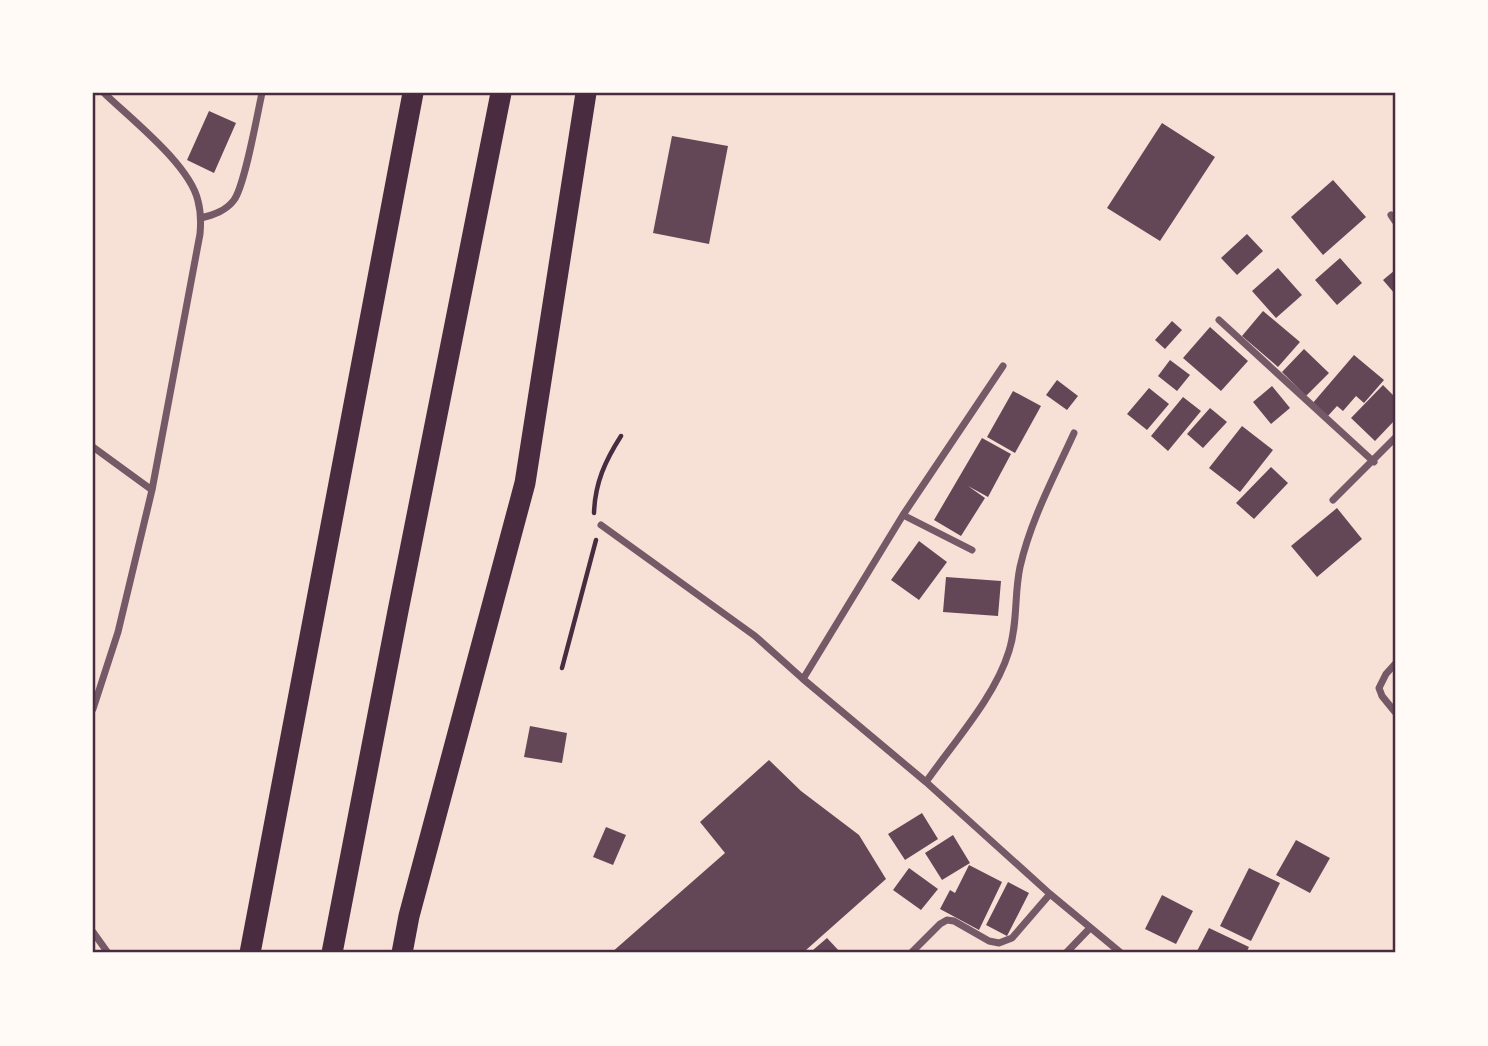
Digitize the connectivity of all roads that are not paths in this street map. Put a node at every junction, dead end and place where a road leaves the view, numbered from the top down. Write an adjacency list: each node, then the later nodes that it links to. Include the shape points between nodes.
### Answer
1 (104, 93): 6 (street, via 185,174 198,199)
2 (262, 93): 6 (street, via 235,200 217,214)
3 (501, 93): 28 (highway)
4 (586, 93): 29 (highway, via 525,482 408,916)
5 (413, 94): 27 (highway)
6 (201, 218): 13 (street)
7 (1219, 320): 12 (street)
8 (1003, 366): 15 (street)
9 (1074, 433): 22 (street, via 1030,530 1019,571 1013,636 1002,669)
10 (1395, 438): 12 (street)
11 (93, 447): 13 (street)
12 (1374, 462): 14 (street)
13 (152, 490): 20 (street, via 118,632)
14 (1333, 500)
15 (903, 515): 17 (street); 19 (street)
16 (601, 525): 19 (street, via 754,636)
17 (972, 550)
18 (1395, 664): 21 (street, via 1379,688)
19 (803, 679): 22 (street)
20 (93, 709)
21 (1395, 712)
22 (926, 782): 23 (street)
23 (1050, 894): 24 (street); 30 (street, via 1012,938 989,941 947,920)
24 (1090, 928): 31 (street); 32 (street)
25 (94, 936): 26 (street)
26 (108, 953)
27 (250, 953)
28 (332, 953)
29 (402, 953)
30 (911, 953)
31 (1066, 953)
32 (1121, 953)

